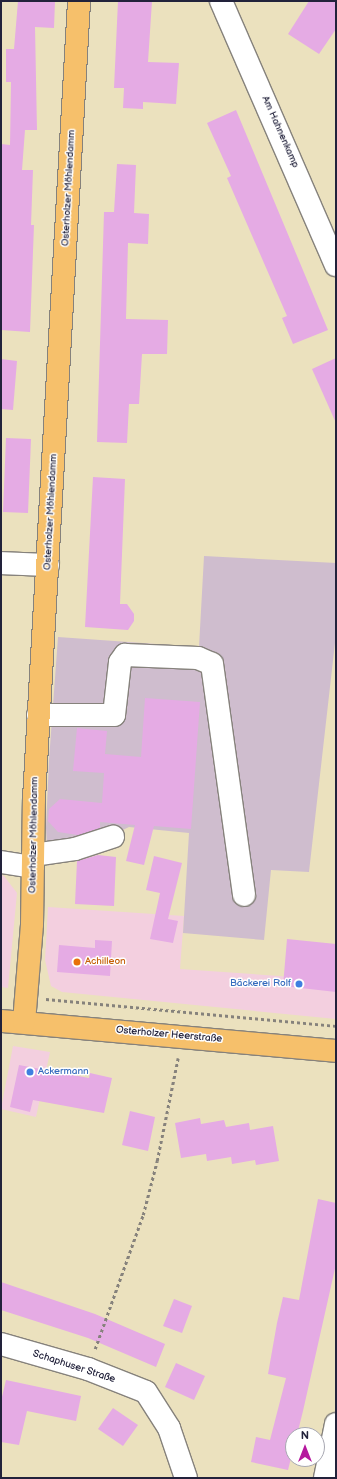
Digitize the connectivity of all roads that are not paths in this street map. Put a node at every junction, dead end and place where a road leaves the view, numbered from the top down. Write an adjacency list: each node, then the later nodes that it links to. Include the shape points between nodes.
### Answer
1 (79, 1): 5 (main road, Osterholzer Möhlendamm)
2 (221, 1): 3 (street, Am Hahnenkamp)
3 (336, 265)
4 (1, 563): 5 (street)
5 (48, 565): 6 (main road, Osterholzer Möhlendamm)
6 (38, 715): 8 (main road, Osterholzer Möhlendamm); 10 (street, via 114,715 120,662 125,655 198,658 212,664)
7 (113, 837): 8 (street)
8 (33, 861): 9 (street); 12 (main road, Osterholzer Möhlendamm)
9 (1, 862)
10 (244, 895)
11 (1, 1021): 12 (main road, Osterholzer Heerstraße)
12 (24, 1022): 13 (main road, Osterholzer Heerstraße)
13 (336, 1051)
14 (1, 1344): 16 (street, Schaphuser Straße, via 88,1369 146,1392 169,1428)
15 (336, 1424): 17 (street)
16 (186, 1478)
17 (325, 1478)

